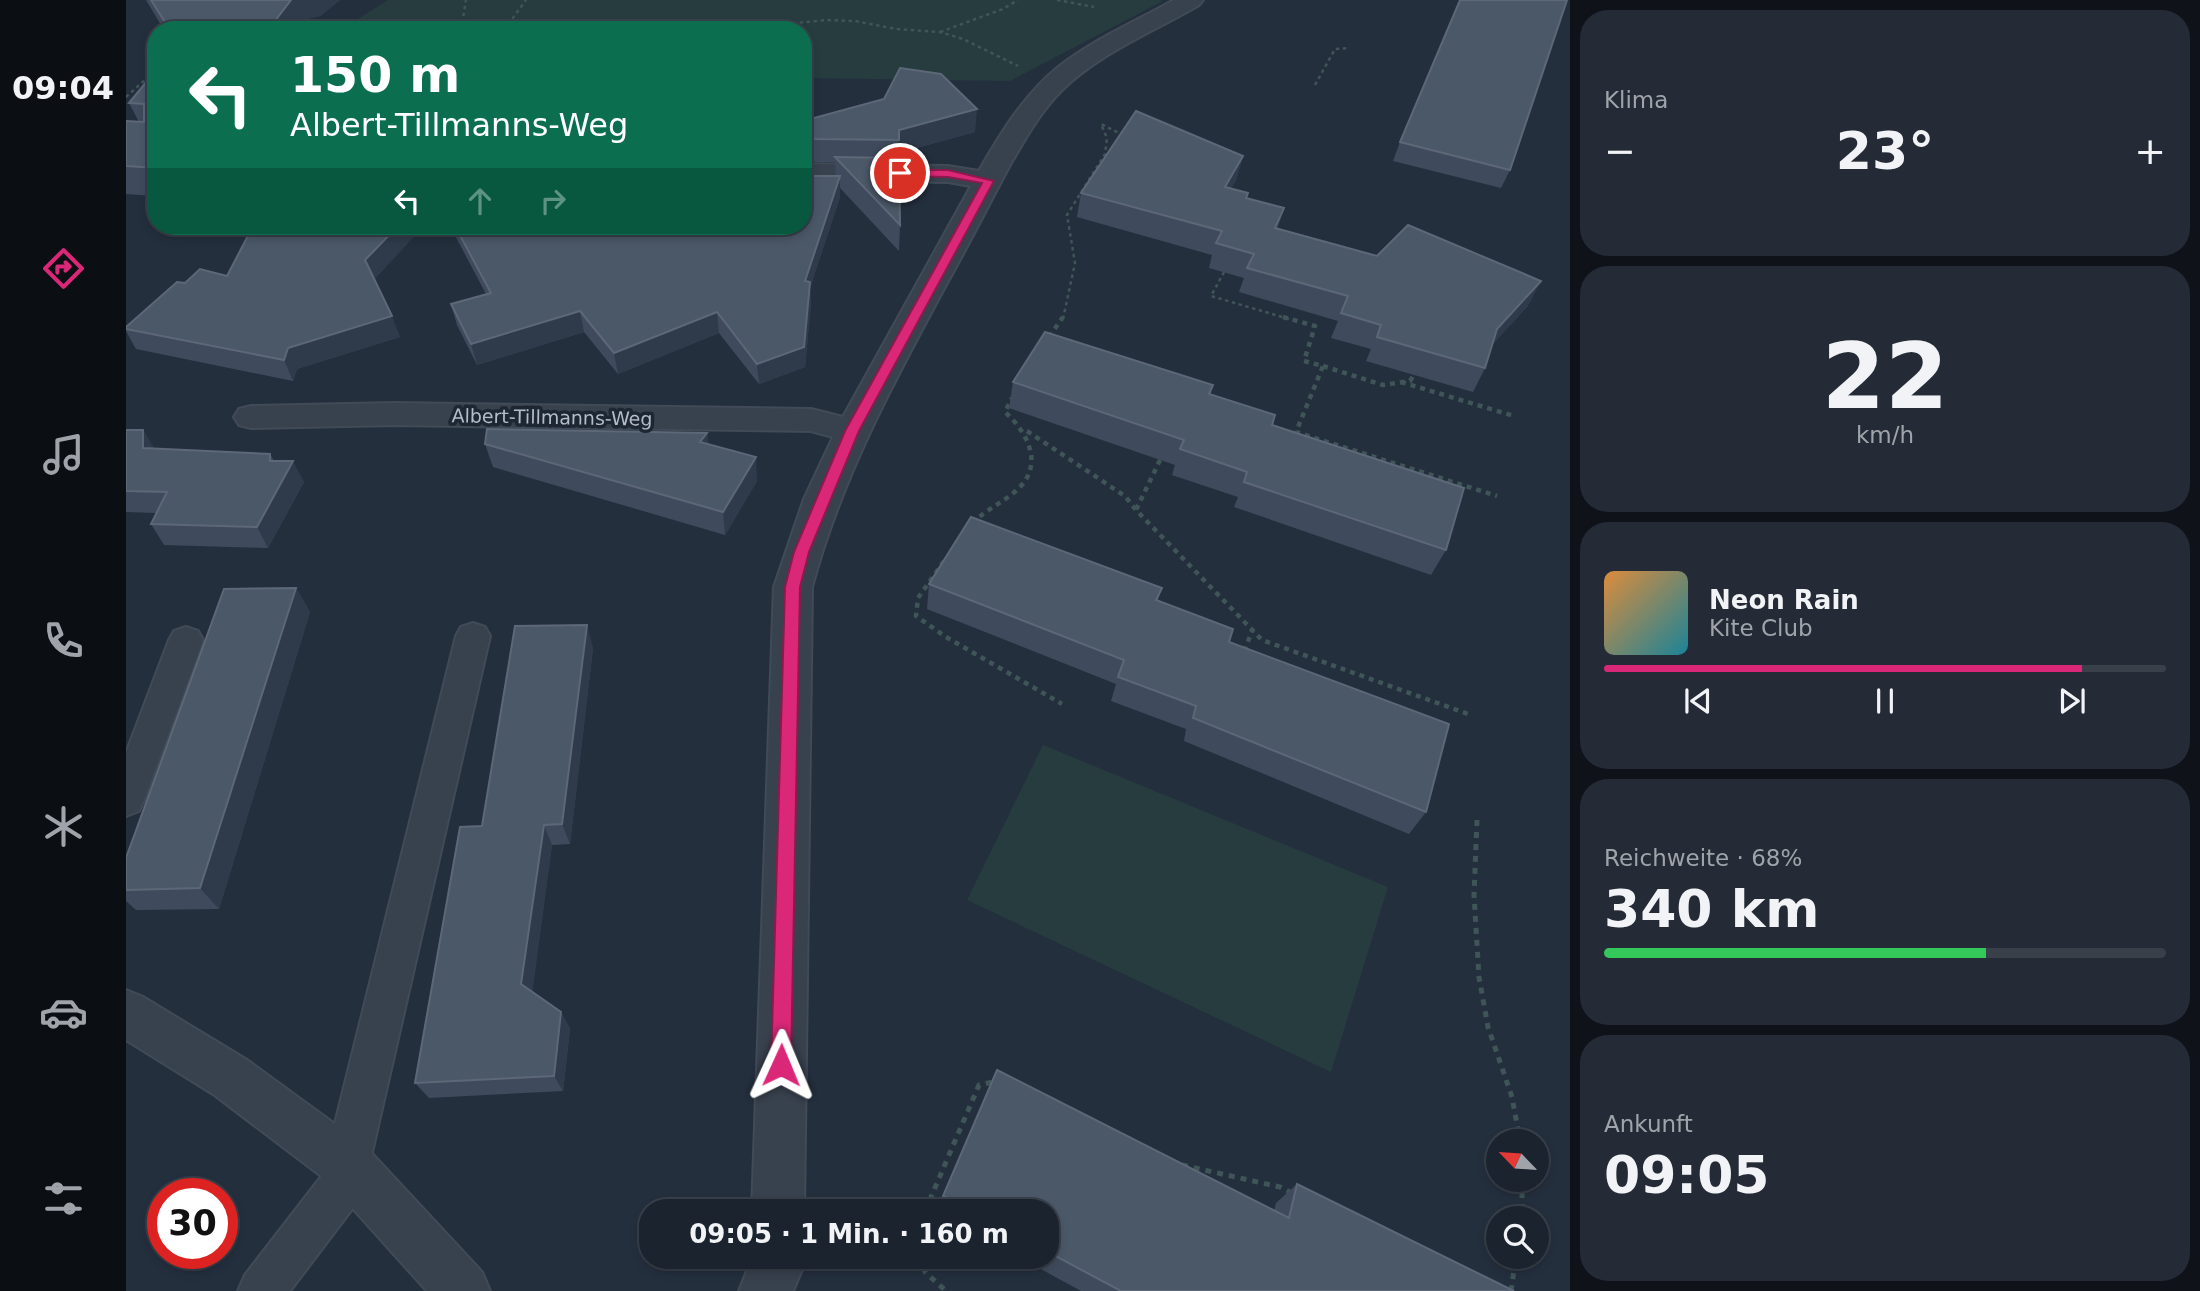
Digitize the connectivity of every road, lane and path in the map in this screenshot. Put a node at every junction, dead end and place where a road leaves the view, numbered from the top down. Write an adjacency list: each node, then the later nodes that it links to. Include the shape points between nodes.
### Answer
1 (466, 0): 5 (path)
2 (526, 0): 6 (path)
3 (1018, 0): 8 (path)
4 (1191, 0): 11 (street)
5 (462, 21)
6 (511, 21)
7 (812, 21): 8 (path)
8 (940, 32): 11 (path)
9 (1350, 48): 12 (path, via 1335,49)
10 (147, 77): 13 (path)
11 (1053, 84): 16 (street)
12 (1315, 85)
13 (126, 97)
14 (1126, 137): 18 (path, via 1101,124 1107,138 1105,154 1067,215 1075,263 1063,319)
15 (812, 172): 16 (street, via 948,174)
16 (989, 181): 25 (street)
17 (1224, 272): 19 (path, via 1211,296 1315,326 1304,361)
18 (1047, 340)
19 (1323, 366): 21 (path, via 1383,385); 28 (path, via 1296,432)
20 (1414, 375): 21 (path)
21 (1401, 382): 23 (path)
22 (1016, 391): 26 (path, via 1005,412)
23 (1514, 416)
24 (251, 417): 25 (street, Albert-Tillmanns-Weg, via 394,414 811,421)
25 (852, 431): 45 (street, via 801,552 793,587)
26 (1026, 431): 29 (path, via 1125,496); 30 (path, via 1033,467 1025,482 1010,497 982,511)
27 (1160, 460): 29 (path)
28 (1497, 496)
29 (1136, 510): 32 (path)
30 (966, 530)
31 (950, 553): 36 (path, via 918,598 916,615)
32 (1253, 629): 35 (path); 37 (path, via 1262,640)
33 (472, 636): 44 (lane)
34 (186, 640): 38 (lane)
35 (1239, 661)
36 (1062, 704)
37 (1468, 714)
38 (126, 800)
39 (1477, 820): 42 (path, via 1474,895 1479,977 1488,1027)
40 (126, 1013): 44 (street, via 230,1077)
41 (999, 1080): 46 (path, via 979,1085)
42 (1518, 1129)
43 (1173, 1163): 47 (path, via 1280,1187)
44 (349, 1168): 51 (lane); 52 (street)
45 (778, 1199)
46 (930, 1199)
47 (1304, 1199)
48 (775, 1269): 53 (street)
49 (924, 1269): 54 (path)
50 (1515, 1269): 55 (path)
51 (261, 1291)
52 (464, 1291)
53 (766, 1291)
54 (946, 1291)
55 (1511, 1291)

